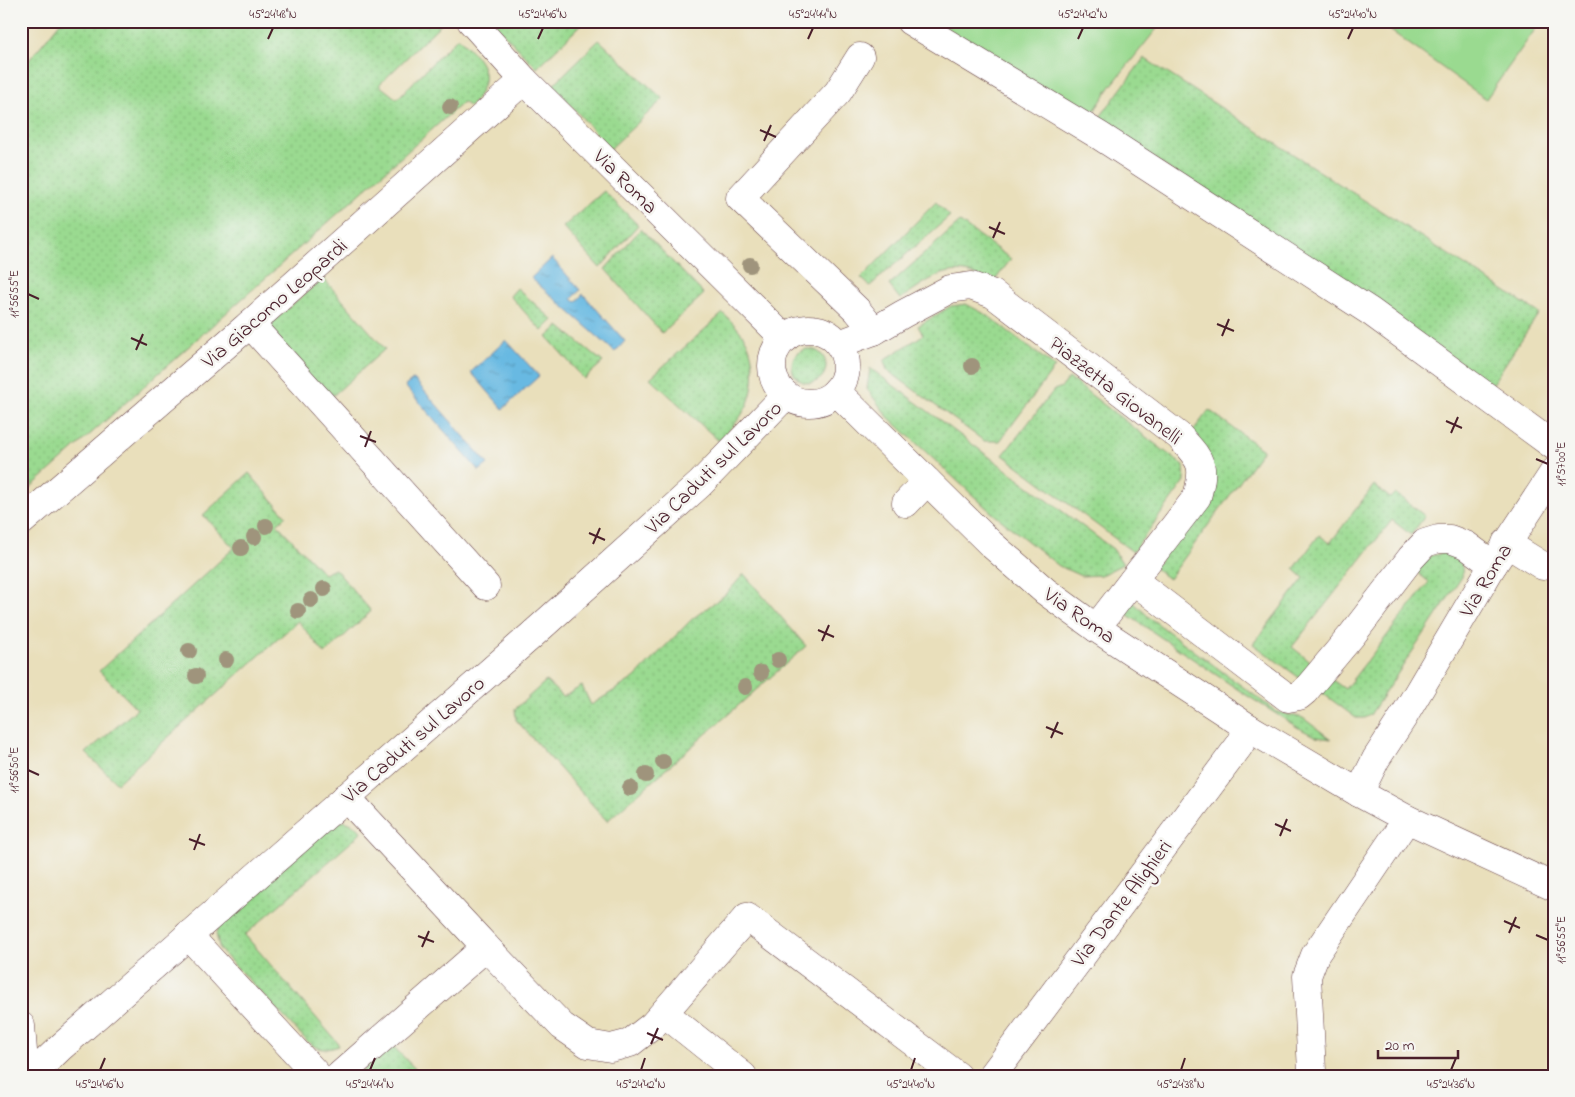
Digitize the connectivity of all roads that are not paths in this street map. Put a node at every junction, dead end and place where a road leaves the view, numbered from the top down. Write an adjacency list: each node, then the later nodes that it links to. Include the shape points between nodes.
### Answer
1 (470, 21): 4 (street, Via Roma)
2 (910, 21): 11 (street, via 1100,136 1371,312)
3 (860, 57): 6 (street, via 838,92 740,198 857,310)
4 (524, 80): 5 (street, Via Giacomo Leopardi); 7 (street, Via Roma)
5 (250, 324): 15 (street, Via Giacomo Leopardi); 19 (street)
6 (874, 332): 8 (street, Piazzetta Giovanelli); 18 (street, Piazzetta Giovanelli, via 950,289 971,286 993,294 1179,436 1199,459 1202,478 1197,496)
7 (785, 339): 8 (street, via 807,329 831,336); 10 (street, via 772,361 777,386)
8 (839, 344): 9 (street, via 846,368)
9 (836, 391): 10 (street, via 818,402 806,403); 13 (street, Via Roma)
10 (786, 395): 23 (street, Via Caduti sul Lavoro, via 692,491 532,636)
11 (1554, 446)
12 (1554, 472): 16 (street, Via Roma)
13 (927, 482): 14 (street); 20 (street, Via Roma, via 1045,592)
14 (906, 503)
15 (21, 522)
16 (1500, 554): 17 (street); 18 (street, via 1450,539 1425,544 1305,691 1288,698); 22 (street, Via Roma, via 1376,759)
17 (1543, 566)
18 (1133, 580): 20 (street, Piazzetta Giovanelli)
19 (486, 586)
20 (1096, 628): 21 (street, Via Roma)
21 (1249, 728): 22 (street, Via Roma); 37 (street, Via Dante Alighieri, via 1239,746)
22 (1359, 793): 24 (street, Via Roma)
23 (346, 797): 26 (street, Via Caduti sul Lavoro); 27 (street)
24 (1407, 820): 25 (street, Via Roma); 30 (street, via 1315,956 1307,976)
25 (1554, 887)
26 (188, 935): 32 (street, Via Caduti sul Lavoro, via 61,1046); 33 (street)
27 (486, 947): 28 (street, via 562,1026 588,1044 611,1048 630,1043); 34 (street)
28 (664, 1013): 35 (street); 36 (street, via 747,917)
29 (21, 1026): 31 (street)
30 (1312, 1071)
31 (25, 1076)
32 (35, 1076)
33 (318, 1076)
34 (339, 1076)
35 (743, 1076)
36 (958, 1076)
37 (992, 1076)

